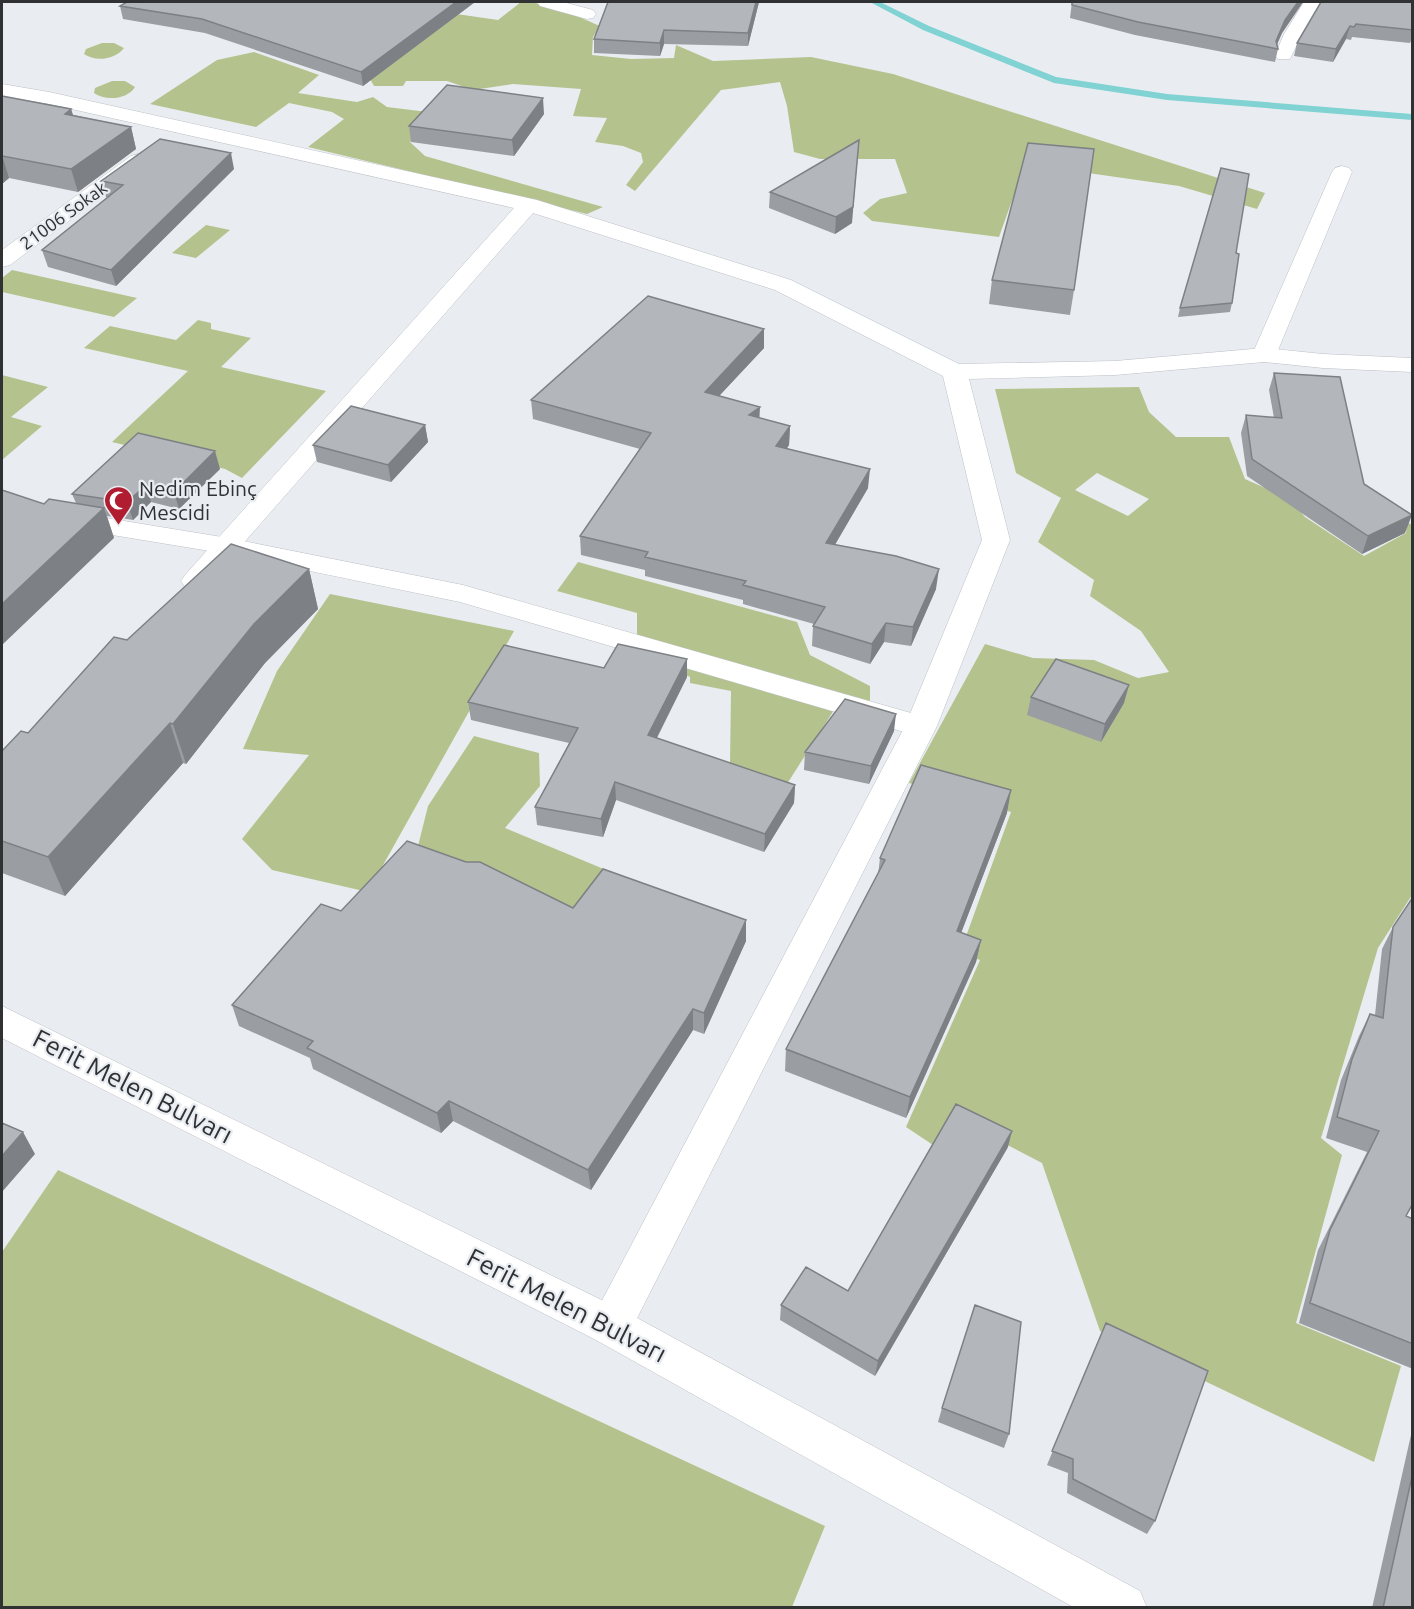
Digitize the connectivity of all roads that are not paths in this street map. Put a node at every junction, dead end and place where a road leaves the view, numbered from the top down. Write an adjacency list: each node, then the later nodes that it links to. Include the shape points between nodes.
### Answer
1 (546, 2): 3 (lane)
2 (1313, 2): 4 (lane)
3 (587, 14)
4 (1284, 55)
5 (2, 90): 6 (street)
6 (182, 129): 8 (street); 9 (street, 21006 Sokak)
7 (1342, 172): 10 (lane)
8 (529, 205): 12 (street, via 783,285); 14 (street)
9 (2, 260)
10 (1264, 355): 11 (street, via 1323,362); 12 (street, via 1114,368)
11 (1413, 365)
12 (955, 372): 16 (street, via 996,540)
13 (2, 506): 14 (lane)
14 (228, 546): 15 (street); 16 (lane, via 463,594)
15 (180, 597)
16 (921, 726): 18 (street)
17 (2, 1021): 18 (street, Ferit Melen Bulvarı)
18 (611, 1326): 19 (street, Ferit Melen Bulvarı)
19 (1123, 1608)

